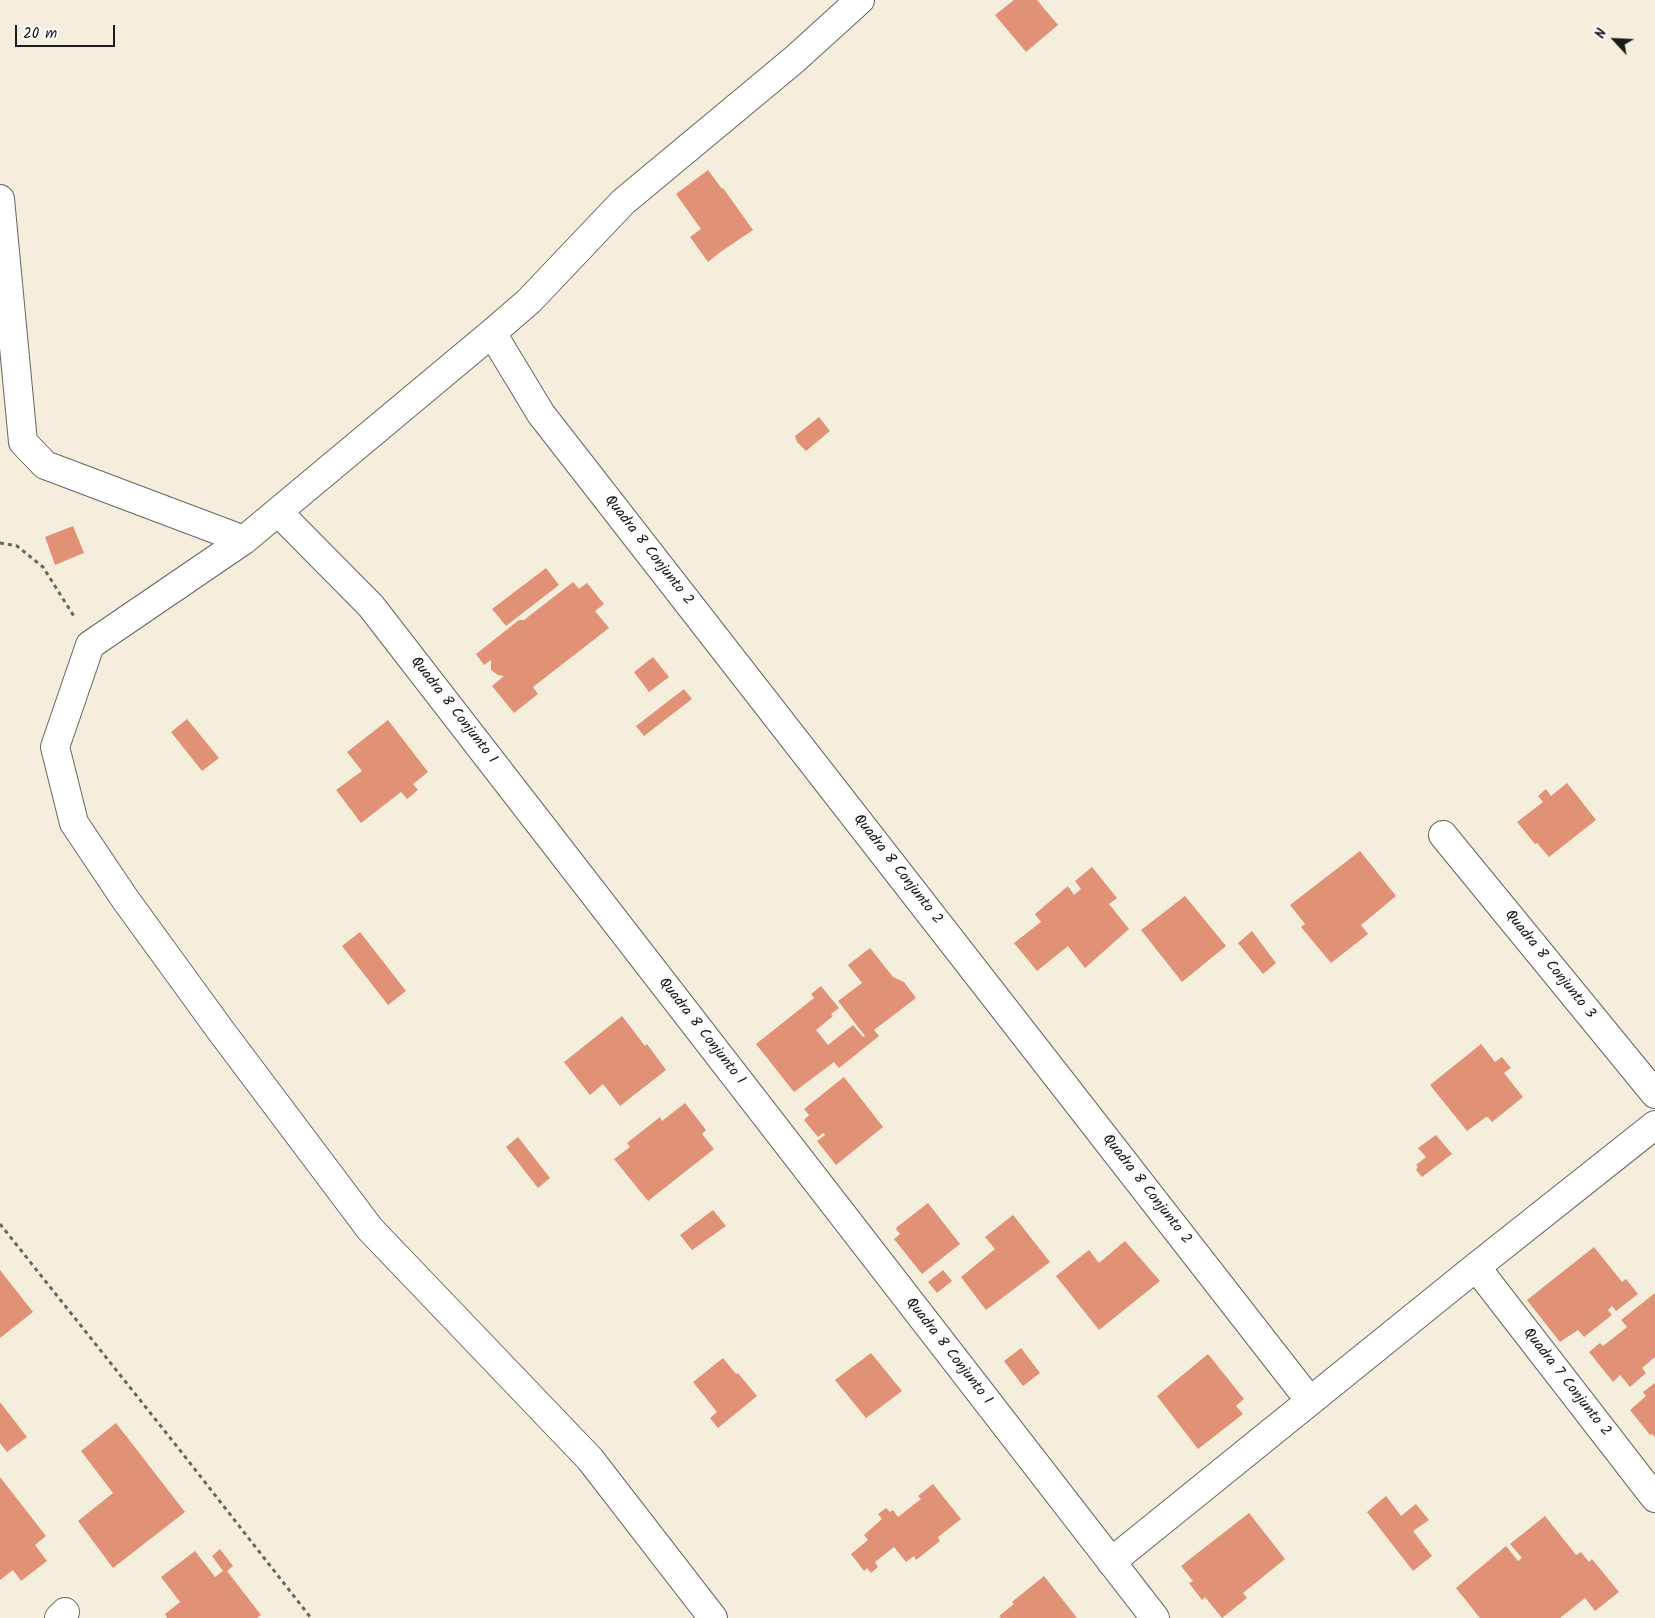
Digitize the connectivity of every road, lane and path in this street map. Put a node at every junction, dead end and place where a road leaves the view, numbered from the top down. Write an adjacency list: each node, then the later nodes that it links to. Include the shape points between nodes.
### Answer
1 (860, 0): 3 (street, via 795,59 623,202 529,301)
2 (0, 199): 5 (street, via 23,442 45,465)
3 (492, 333): 4 (street); 13 (street, Quadra 8 Conjunto 2, via 541,414)
4 (278, 512): 5 (street); 15 (street, Quadra 8 Conjunto 1, via 371,606)
5 (244, 540): 7 (street)
6 (0, 543): 7 (path, via 17,546 43,567)
7 (90, 645): 17 (street, via 55,748 74,822 125,899 370,1229 590,1459)
8 (1443, 835): 9 (street, Quadra 8 Conjunto 3)
9 (1655, 1094)
10 (1655, 1125): 12 (street)
11 (0, 1224): 16 (path)
12 (1476, 1267): 13 (street); 14 (street, Quadra 7 Conjunto 2)
13 (1310, 1401): 15 (street)
14 (1655, 1498)
15 (1111, 1562): 18 (street, Quadra 8 Conjunto 1)
16 (311, 1618)
17 (713, 1618)
18 (1155, 1618)

